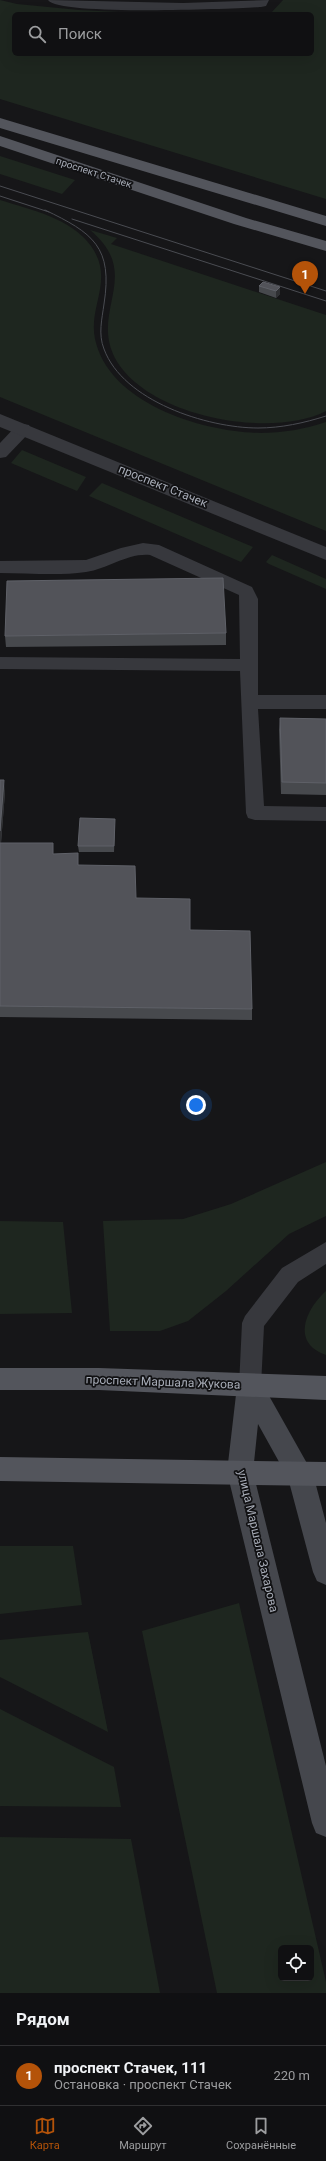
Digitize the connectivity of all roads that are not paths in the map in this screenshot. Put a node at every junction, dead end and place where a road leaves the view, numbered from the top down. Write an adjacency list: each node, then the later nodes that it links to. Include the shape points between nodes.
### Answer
1 (54, 0): 2 (lane, via 100,5 162,7 230,6)
2 (263, 0)
3 (0, 122): 5 (main road, проспект Стачек)
4 (0, 141): 6 (main road, проспект Стачек, via 240,221)
5 (326, 221)
6 (326, 246)
7 (0, 420): 8 (street, проспект Стачек)
8 (23, 429): 9 (lane); 10 (street, проспект Стачек)
9 (0, 453)
10 (326, 554)
11 (0, 567): 13 (lane, via 86,566 129,550 141,547 153,549 246,591 249,599)
12 (0, 663): 13 (lane)
13 (248, 665): 14 (lane)
14 (249, 702): 15 (lane); 16 (lane, via 255,813)
15 (326, 702)
16 (326, 814)
17 (326, 1252): 19 (lane, via 290,1275 253,1322)
18 (0, 1379): 19 (main road, проспект Маршала Жукова, via 99,1379)
19 (250, 1386): 20 (main road, проспект Маршала Жукова); 22 (street, улица Маршала Захарова); 23 (street)
20 (326, 1388)
21 (0, 1469): 22 (main road)
22 (240, 1472): 23 (main road); 26 (street, улица Маршала Захарова)
23 (300, 1474): 24 (main road); 25 (street)
24 (326, 1474)
25 (326, 1572)
26 (326, 1823)

